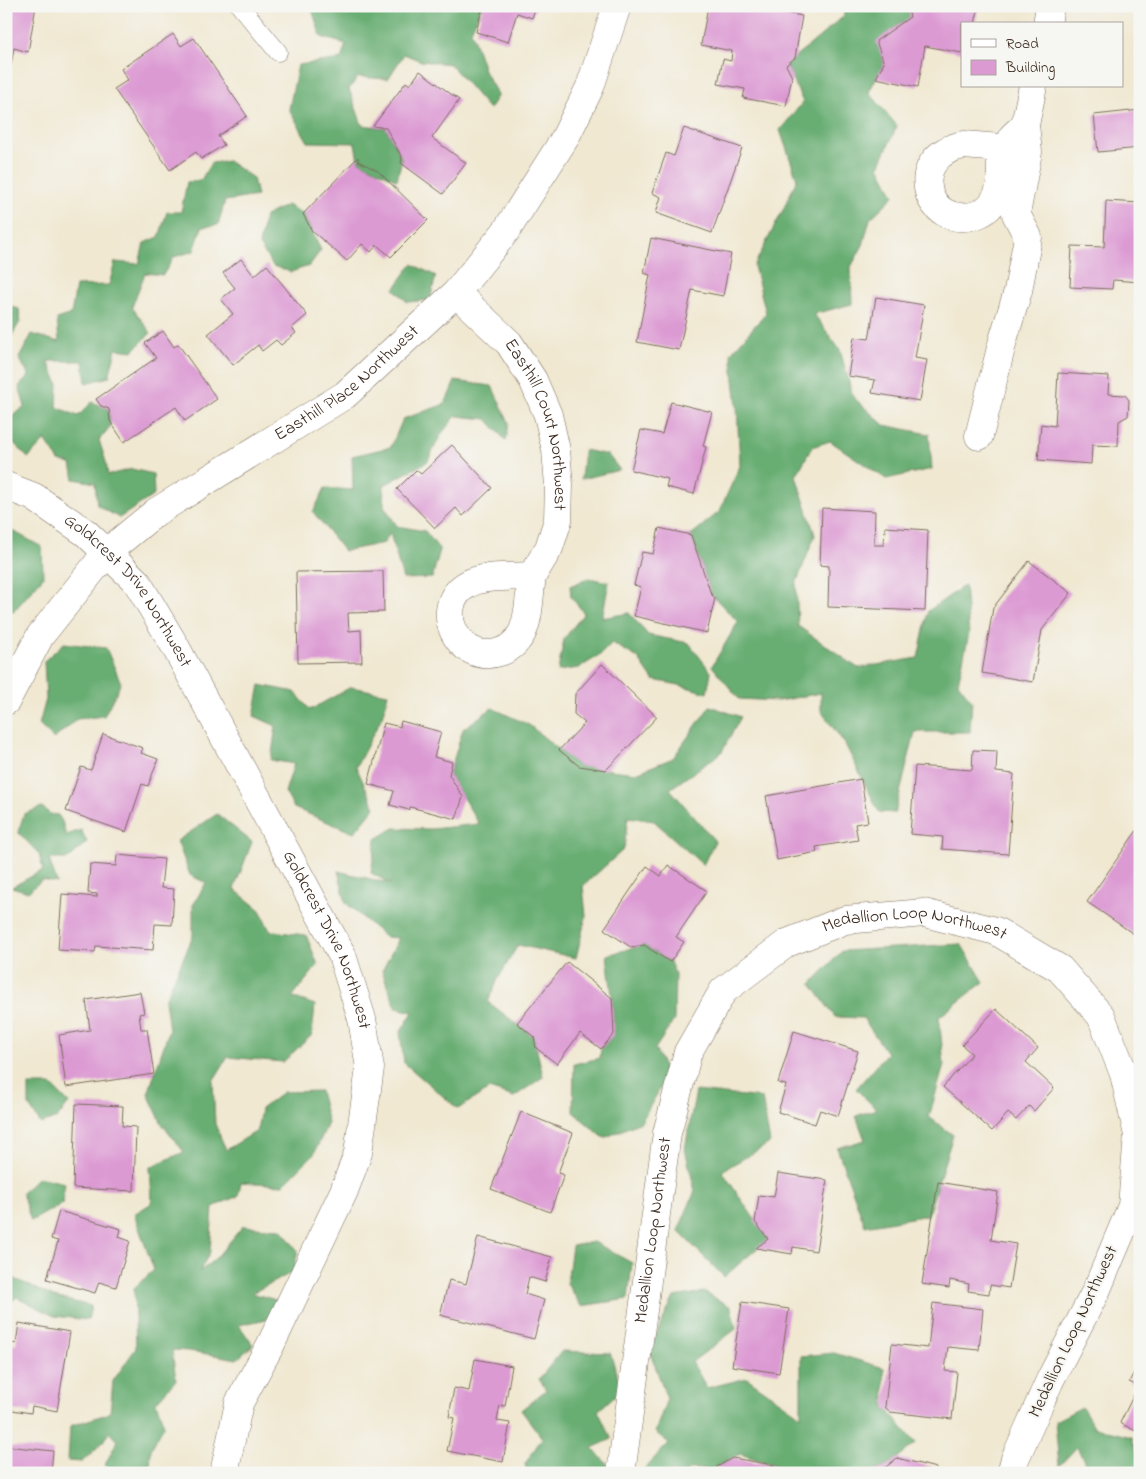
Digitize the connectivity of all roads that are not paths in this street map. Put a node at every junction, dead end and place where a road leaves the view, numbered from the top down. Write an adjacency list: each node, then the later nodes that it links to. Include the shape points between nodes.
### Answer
1 (240, 6): 5 (lane)
2 (617, 6): 9 (street, Easthill Place Northwest, via 590,87 565,138 506,231)
3 (1050, 6): 4 (street)
4 (1046, 22)
5 (278, 52)
6 (1033, 88): 7 (street)
7 (1025, 125): 8 (street); 10 (street, via 1028,152 1016,214 1028,237 1018,292)
8 (1000, 148)
9 (456, 293): 12 (street, Easthill Place Northwest, via 345,395 156,512); 13 (street, Easthill Court Northwest, via 509,343 533,380 548,416 556,450 558,520 549,548)
10 (979, 436)
11 (6, 486): 12 (street, Goldcrest Drive Northwest, via 34,497 86,533)
12 (107, 552): 14 (street, Easthill Place Northwest, via 40,636); 15 (street, Goldcrest Drive Northwest, via 137,582 175,646 342,955 362,1019 370,1068 358,1153 344,1191 274,1338 239,1403)
13 (532, 576)
14 (6, 701)
15 (224, 1473)
16 (620, 1473): 17 (street, Medallion Loop Northwest, via 667,1133 688,1052 723,991 787,943 845,920 924,913 996,930 1060,969 1101,1016 1124,1074 1138,1135 1132,1206 1097,1289 1050,1380)
17 (1011, 1473)

